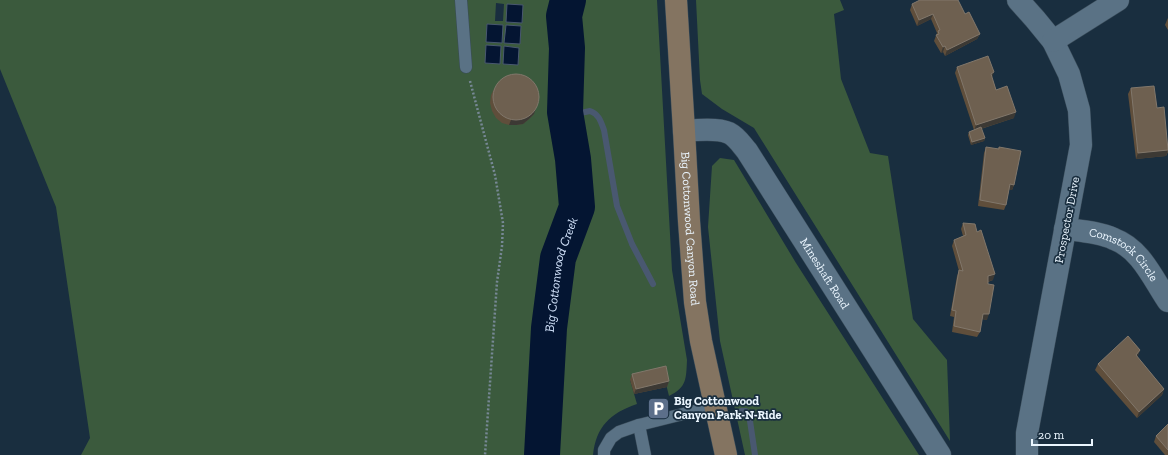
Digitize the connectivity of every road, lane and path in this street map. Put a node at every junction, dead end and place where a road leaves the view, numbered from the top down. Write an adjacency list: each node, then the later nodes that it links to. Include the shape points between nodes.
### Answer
1 (461, 0): 6 (lane)
2 (676, 0): 7 (main road, Big Cottonwood Canyon Road)
3 (1018, 0): 5 (street, Prospector Drive)
4 (1118, 0): 5 (street)
5 (1053, 41): 8 (street, Prospector Drive, via 1069,74 1079,110 1080,145)
6 (466, 67): 12 (path, via 495,175 503,223)
7 (684, 131): 10 (main road, Big Cottonwood Canyon Road, via 695,302); 16 (street, Mineshaft Road, via 728,132 738,139)
8 (1065, 229): 9 (street, Comstock Circle, via 1099,234 1130,247); 17 (street, Prospector Drive, via 1027,434)
9 (1168, 301)
10 (715, 406): 11 (lane); 15 (main road, Big Cottonwood Canyon Road)
11 (639, 425): 13 (lane, via 610,438); 14 (lane)
12 (485, 455)
13 (604, 455)
14 (645, 455)
15 (726, 455)
16 (940, 455)
17 (1027, 455)

